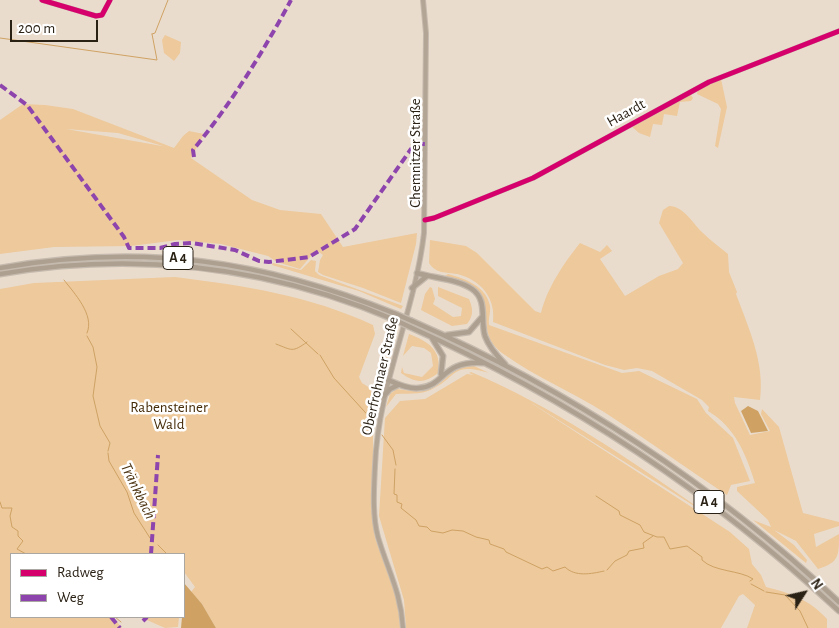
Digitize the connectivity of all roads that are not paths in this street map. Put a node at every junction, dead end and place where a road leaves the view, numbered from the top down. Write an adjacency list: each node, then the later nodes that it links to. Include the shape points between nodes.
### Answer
1 (42, 0): 2 (street, via 96,16 102,15)
2 (110, 0)
3 (423, 0): 5 (main road, Chemnitzer Straße)
4 (839, 31): 5 (street, Haardt, via 709,82 533,178)
5 (426, 220): 7 (main road, Chemnitzer Straße)
6 (0, 268): 14 (highway, A 4, bridge, via 90,257 151,256 198,260 308,281)
7 (417, 273): 9 (highway); 10 (main road, Chemnitzer Straße)
8 (0, 274): 13 (highway, A 4, bridge, via 92,263 194,266 260,276 306,288 395,320)
9 (427, 276): 10 (highway); 12 (highway, via 474,291 481,301)
10 (412, 288): 11 (main road, Chemnitzer Straße)
11 (408, 305): 18 (main road, Oberfrohnaer Straße)
12 (482, 316): 14 (highway, via 469,332); 16 (highway, via 488,343)
13 (429, 336): 15 (highway, A 4); 17 (highway, via 443,356)
14 (445, 336): 16 (highway, A 4)
15 (487, 364): 17 (highway, via 460,364); 22 (highway, A 4, via 568,408 672,475 762,543)
16 (507, 366): 21 (highway, A 4, via 602,421 693,481 775,545)
17 (439, 378): 19 (highway, via 422,388)
18 (388, 380): 19 (highway); 20 (main road, Oberfrohnaer Straße)
19 (400, 385): 20 (highway)
20 (384, 396): 23 (main road, Oberfrohnaer Straße, via 376,451 375,520 378,538 401,601)
21 (839, 602)
22 (839, 611)
23 (403, 628)

